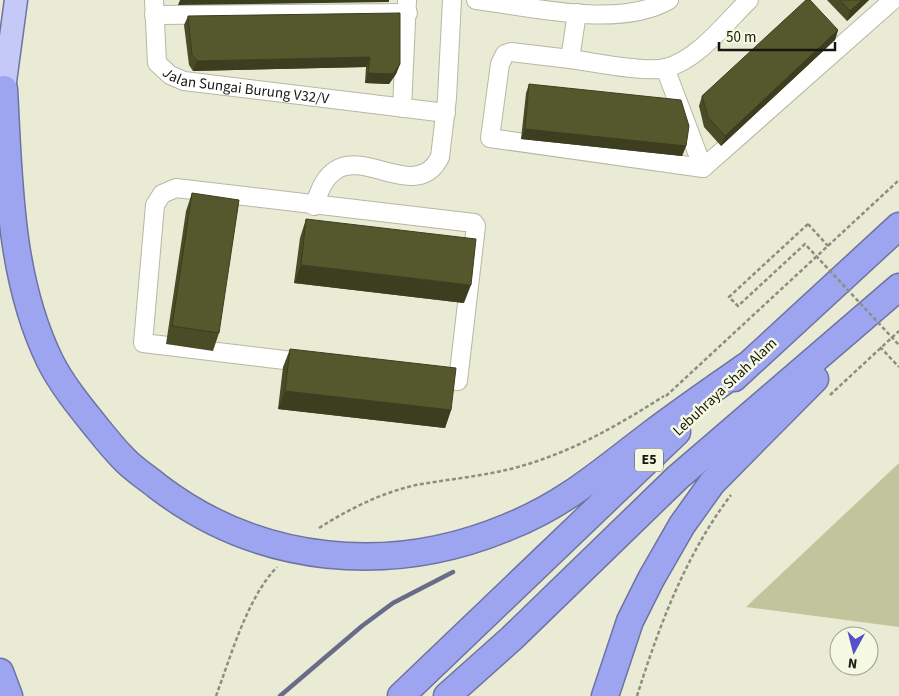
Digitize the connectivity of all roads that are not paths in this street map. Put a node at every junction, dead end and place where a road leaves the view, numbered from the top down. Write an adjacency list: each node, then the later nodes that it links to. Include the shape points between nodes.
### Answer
1 (16, 0): 14 (main road)
2 (452, 0): 16 (street)
3 (476, 0): 9 (street)
4 (669, 0): 9 (street, via 638,13)
5 (892, 0): 11 (street)
6 (739, 3): 13 (street, via 702,46)
7 (408, 6): 8 (street); 15 (street)
8 (154, 8): 15 (street, Jalan Sungai Burung V32/V, via 157,63 170,75 184,81)
9 (577, 13): 12 (street)
10 (834, 27): 11 (street)
11 (847, 41): 18 (street)
12 (570, 59): 13 (street); 18 (street, via 505,54 500,64 490,138)
13 (666, 68): 18 (street)
14 (4, 89): 17 (highway); 22 (highway, via 10,199 20,269 51,363 86,415 124,460 178,502 230,529 283,548 344,557 399,556 453,548 510,527 581,489)
15 (402, 108): 16 (street)
16 (446, 113): 19 (street, via 440,157 425,173 409,176 358,167 340,168 325,181)
17 (0, 129)
18 (702, 168)
19 (314, 206): 19 (street, via 476,225 458,381 142,343 155,205 162,194 176,188)
20 (899, 226): 22 (highway, Lebuhraya Shah Alam / E5)
21 (892, 293): 26 (highway, E5, via 678,478); 27 (highway, via 791,405 712,482 682,525 630,621)
22 (746, 366): 25 (highway, Lebuhraya Shah Alam / E5)
23 (0, 672): 24 (highway)
24 (9, 696)
25 (401, 696)
26 (447, 696)
27 (604, 696)

